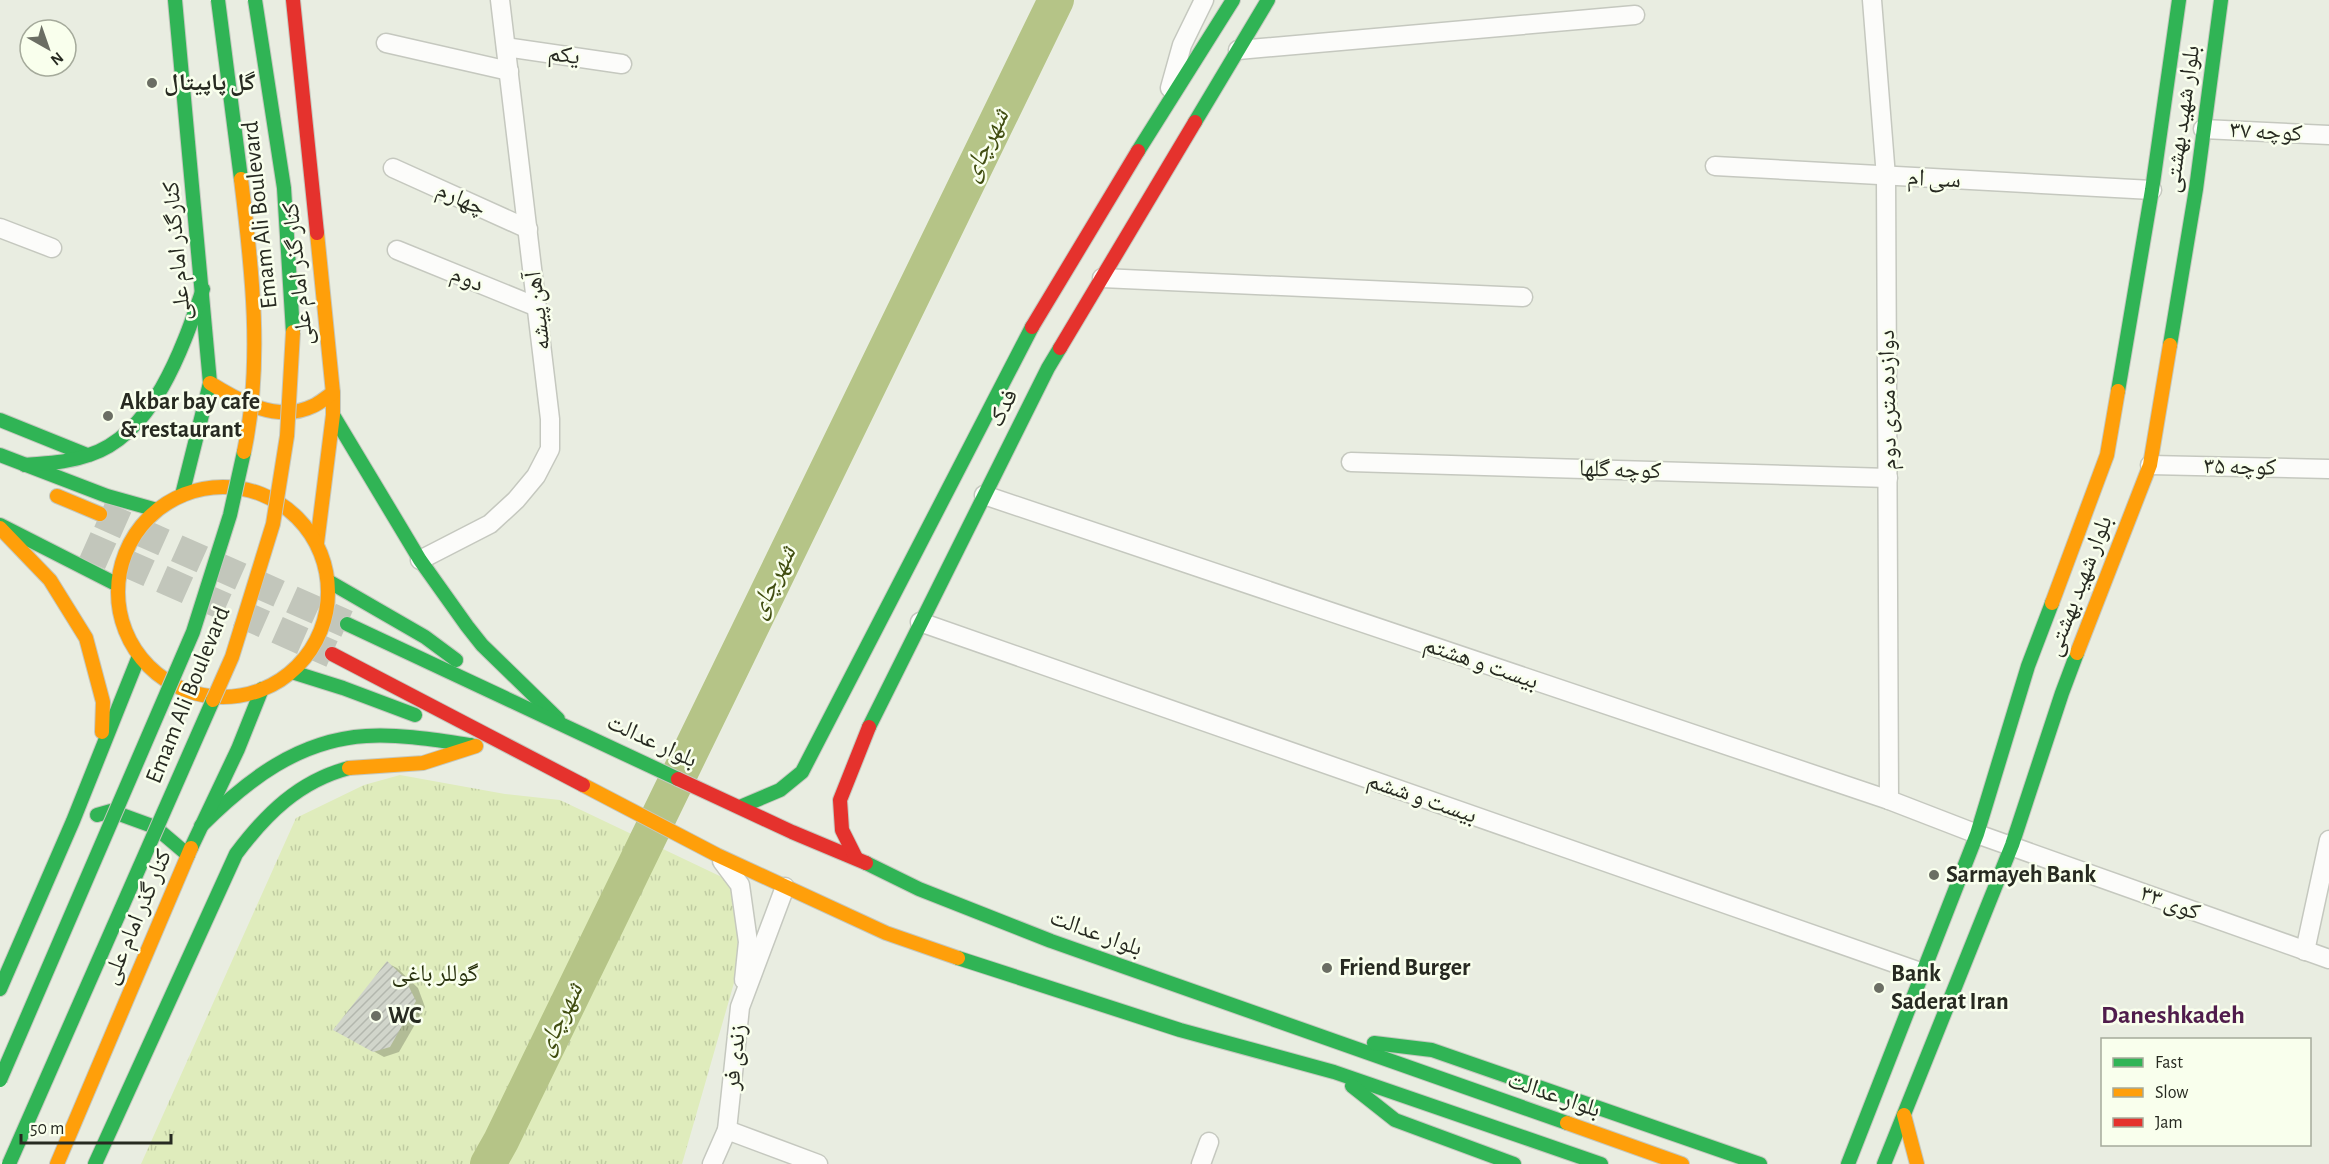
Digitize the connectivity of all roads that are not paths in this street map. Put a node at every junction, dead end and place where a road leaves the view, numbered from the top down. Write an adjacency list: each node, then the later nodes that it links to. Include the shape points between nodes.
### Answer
1 (175, 0): 30 (main road, کنارگذر امام علی)
2 (218, 0): 91 (main road, Emam Ali Boulevard, bridge, via 244,205 255,343 248,432 230,515 193,632)
3 (255, 0): 97 (main road, Emam Ali Boulevard, bridge, via 284,188 294,345 287,436 273,524 232,657)
4 (293, 0): 34 (main road, کنار گذر امام علی)
5 (500, 0): 14 (street, آهن پیشه)
6 (1204, 0): 18 (street, via 1182,45)
7 (1233, 0): 18 (main road, فدک)
8 (1268, 0): 15 (main road, فدک)
9 (1872, 0): 23 (street, دوازده متری دوم)
10 (2179, 0): 24 (main road, بلوار شهید بهشتی)
11 (2221, 0): 19 (main road, بلوار شهید بهشتی)
12 (1635, 15): 15 (street)
13 (386, 43): 17 (street)
14 (506, 47): 16 (street, یکم); 17 (street, آهن پیشه)
15 (1238, 50): 29 (main road, فدک)
16 (622, 64)
17 (509, 71): 26 (street, آهن پیشه)
18 (1164, 108): 44 (main road, فدک, via 1020,348)
19 (2203, 129): 20 (street, کوچه ۳۷); 41 (main road, بلوار شهید بهشتی, via 2190,189)
20 (2329, 135)
21 (1715, 166): 23 (street, سی ام)
22 (393, 168): 26 (street, چهارم)
23 (1886, 177): 24 (street, سی ام); 43 (street, دوازده متری دوم)
24 (2158, 190): 77 (main road, بلوار شهید بهشتی, via 2108,455 2028,666)
25 (0, 228): 27 (street)
26 (528, 229): 32 (street, آهن پیشه)
27 (52, 248)
28 (397, 250): 32 (street, دوم)
29 (1102, 278): 31 (street); 47 (main road, فدک, via 1048,368)
30 (203, 290): 33 (main road, کنارگذر امام علی); 38 (main road, via 183,348 150,405 125,435)
31 (1523, 297)
32 (537, 307): 55 (street, آهن پیشه, via 550,449 536,476 516,501 490,524)
33 (210, 383): 34 (main road, via 235,400 267,410 294,411 312,406); 46 (main road, کنارگذر امام علی)
34 (333, 393): 35 (main road, کنار گذر امام علی)
35 (333, 415): 53 (main road, کنار گذر امام علی); 55 (main road)
36 (0, 420): 38 (main road)
37 (0, 455): 40 (main road)
38 (87, 455): 40 (main road, via 63,463)
39 (1351, 462): 43 (street, کوچه گلها)
40 (25, 465): 48 (main road)
41 (2150, 465): 42 (street, کوچه ۳۵); 79 (main road, بلوار شهید بهشتی, via 2062,693)
42 (2329, 469)
43 (1888, 478): 73 (street, دوازده متری دوم)
44 (951, 481): 47 (main road); 74 (main road, فدک, via 802,772 780,790)
45 (43, 490): 50 (main road)
46 (182, 495): 49 (main road); 53 (main road, via 212,487 244,488 273,499 298,517)
47 (984, 495): 60 (main road, فدک); 73 (street, بیست و هشتم)
48 (107, 496): 49 (main road); 51 (main road)
49 (157, 510): 58 (main road, via 130,543 120,567)
50 (100, 514)
51 (118, 516)
52 (0, 527): 56 (main road); 71 (main road, via 50,580 86,638 103,702)
53 (317, 543): 57 (main road)
54 (100, 560): 56 (main road)
55 (420, 560): 68 (main road, via 482,645)
56 (81, 565): 58 (main road)
57 (328, 581): 59 (main road); 64 (main road, via 328,601 317,640)
58 (118, 585): 63 (main road, via 119,610 126,634)
59 (384, 614): 65 (main road, via 362,611 343,615 333,623 321,656 330,677); 67 (main road, via 425,637)
60 (920, 622): 82 (main road, فدک, via 863,739 840,800 842,830); 86 (street, بیست و ششم)
61 (347, 624): 67 (main road)
62 (332, 654): 69 (main road)
63 (139, 656): 66 (main road, via 164,680 195,694 229,697); 71 (main road)
64 (292, 672): 65 (main road); 66 (main road)
65 (343, 688): 69 (main road, via 436,723)
66 (262, 689): 76 (main road, کنار گذر امام علی)
67 (512, 700): 68 (main road, بلوار عدالت)
68 (563, 723): 74 (main road, بلوار عدالت)
69 (494, 739): 72 (main road, بلوار عدالت)
70 (476, 746): 72 (main road); 76 (main road, via 425,738 365,736 303,751 269,768 236,792); 99 (main road, via 424,763 355,767 320,778 289,795 259,822 236,854)
71 (102, 748): 75 (main road)
72 (532, 758): 81 (main road, بلوار عدالت)
73 (1889, 800): 77 (street, بیست و هشتم)
74 (740, 807): 82 (main road, بلوار عدالت)
75 (73, 821): 80 (main road, via 111,811 155,827); 87 (main road)
76 (201, 826): 80 (main road, کنار گذر امام علی)
77 (1977, 834): 79 (street, کوی ۳۳); 86 (main road, بلوار شهید بهشتی)
78 (2329, 840): 84 (street)
79 (2012, 845): 84 (street, کوی ۳۳); 92 (main road, بلوار شهید بهشتی)
80 (188, 855): 98 (main road, کنار گذر امام علی)
81 (717, 855): 83 (main road, بلوار عدالت); 88 (street, via 740,885 748,942)
82 (856, 858): 89 (main road, بلوار عدالت, via 919,889 1051,941)
83 (785, 887): 88 (street, زندی فر); 90 (main road, بلوار عدالت, via 886,933 1016,978 1180,1030)
84 (2305, 951): 85 (street, کوی ۳۳)
85 (2329, 959)
86 (1923, 973): 94 (main road, بلوار شهید بهشتی)
87 (0, 989)
88 (740, 1007): 93 (street, زندی فر)
89 (1315, 1035): 105 (main road, بلوار عدالت); 106 (main road, via 1432,1050)
90 (1334, 1072): 103 (main road, via 1395,1120); 104 (main road, بلوار عدالت)
91 (0, 1080)
92 (1904, 1114): 108 (main road, بلوار شهید بهشتی); 109 (main road)
93 (727, 1130): 100 (street, زندی فر); 101 (street)
94 (1859, 1136): 96 (main road); 107 (main road, بلوار شهید بهشتی)
95 (1209, 1142): 102 (street)
96 (1833, 1163)
97 (9, 1164)
98 (57, 1164)
99 (95, 1164)
100 (711, 1164)
101 (818, 1164)
102 (1201, 1164)
103 (1514, 1164)
104 (1601, 1164)
105 (1682, 1164)
106 (1760, 1164)
107 (1848, 1164)
108 (1884, 1164)
109 (1917, 1164)

